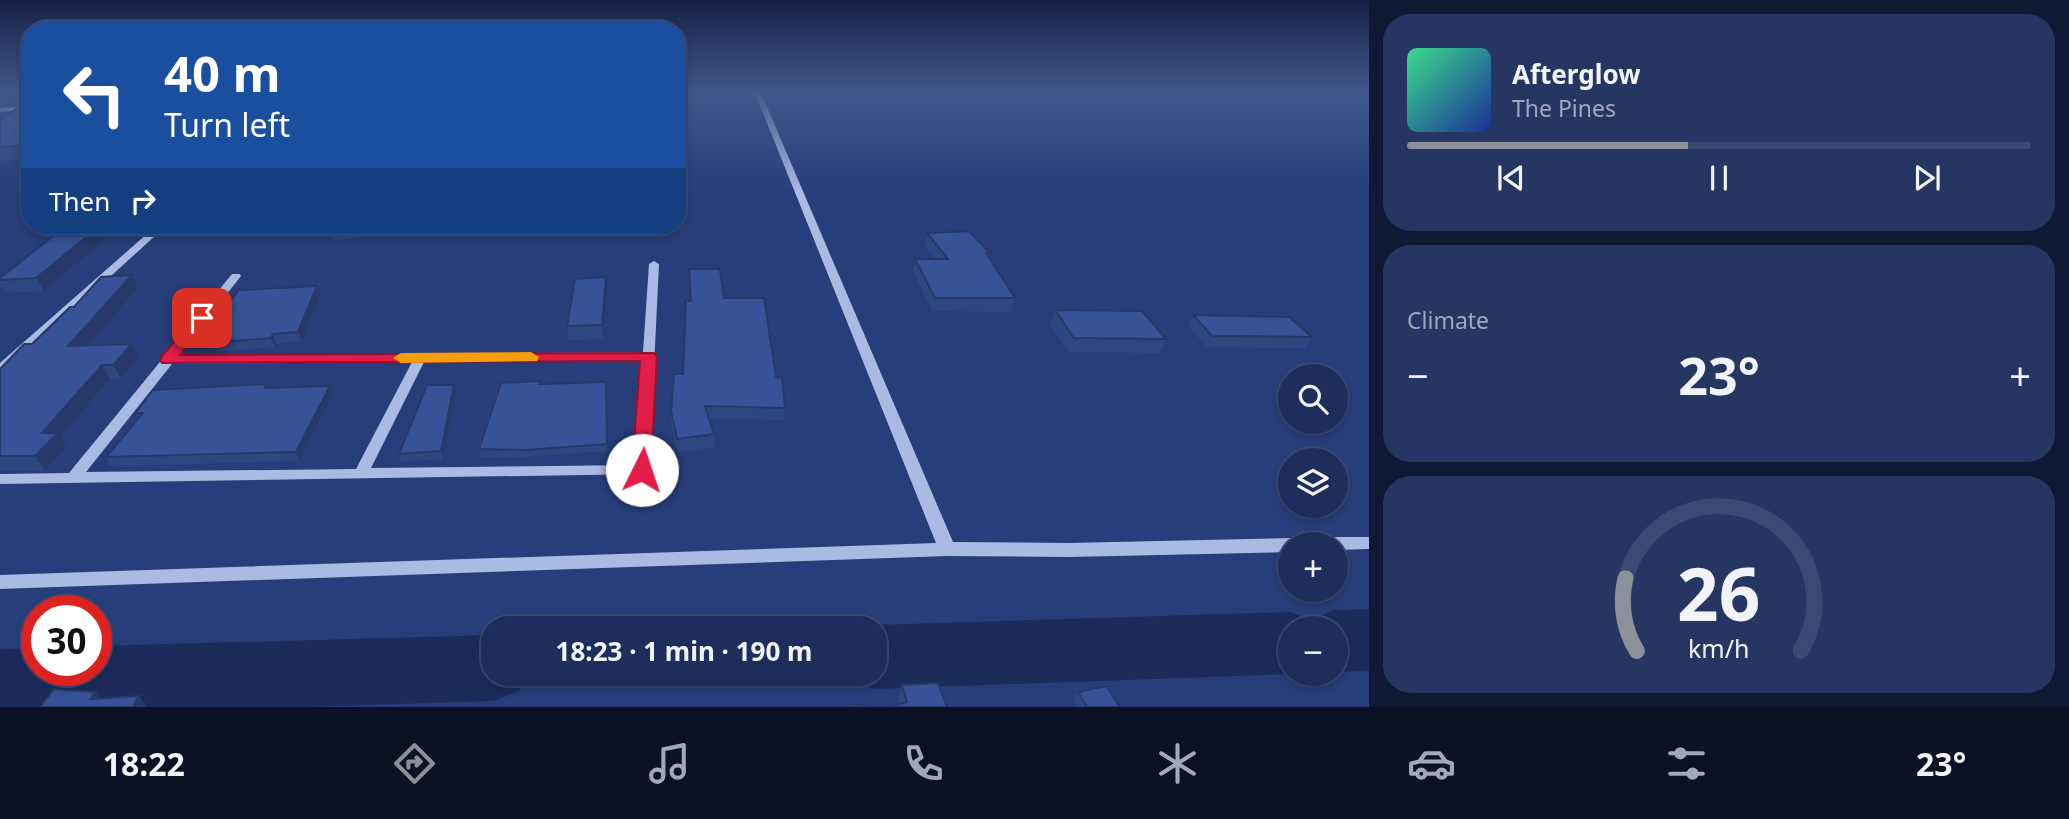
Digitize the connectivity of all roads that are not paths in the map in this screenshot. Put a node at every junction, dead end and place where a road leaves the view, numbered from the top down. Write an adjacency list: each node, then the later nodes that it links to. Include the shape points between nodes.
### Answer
1 (772, 126): 15 (street)
2 (151, 235): 8 (street)
3 (654, 264): 5 (street)
4 (236, 276): 7 (street)
5 (649, 356): 6 (street); 9 (street, via 642,470)
6 (420, 358): 7 (street); 9 (street)
7 (168, 360): 10 (street)
8 (0, 370)
9 (362, 472): 10 (street)
10 (73, 478): 11 (street)
11 (0, 480)
12 (1369, 542): 13 (street)
13 (1348, 543)
14 (1278, 545): 15 (street)
15 (947, 549): 16 (street)
16 (0, 582)

